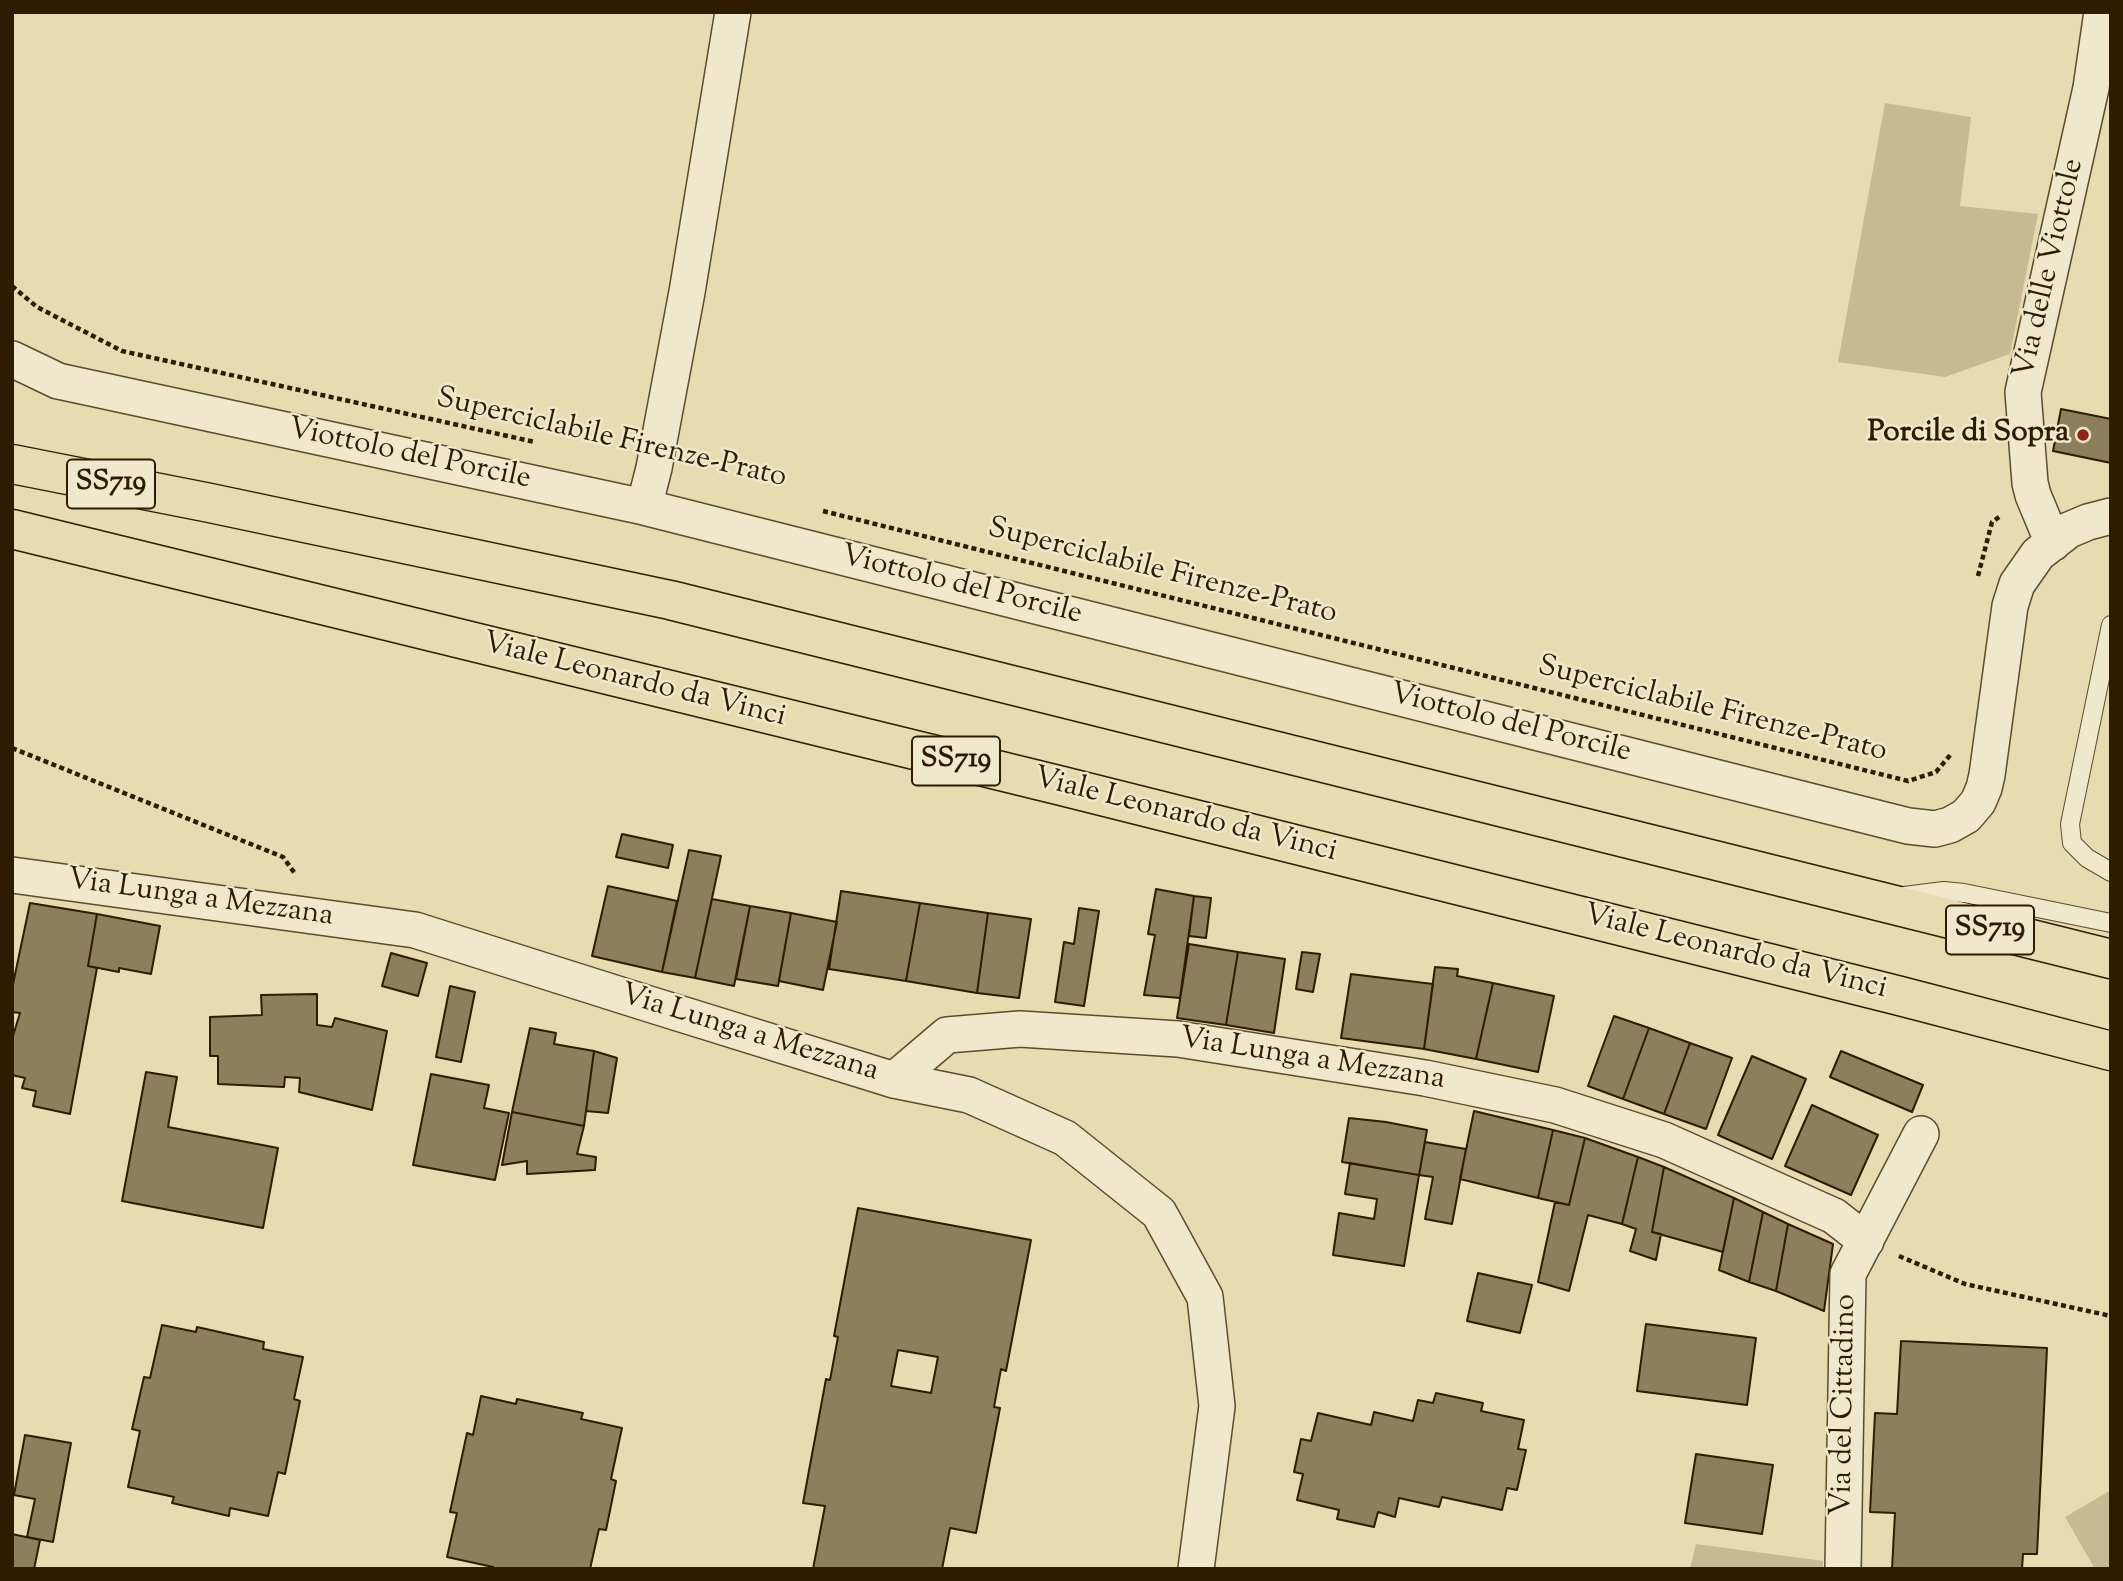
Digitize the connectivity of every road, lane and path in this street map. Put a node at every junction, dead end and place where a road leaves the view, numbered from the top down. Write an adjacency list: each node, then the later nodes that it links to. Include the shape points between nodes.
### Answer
1 (733, 12): 8 (street, via 687,292)
2 (2102, 12): 7 (street, Via delle Viottole, via 2091,88 2023,392)
3 (12, 286): 5 (path, Superciclabile Firenze-Prato, via 37,307 122,351)
4 (12, 359): 8 (street, Viottolo del Porcile, via 58,381)
5 (545, 444)
6 (12, 464): 19 (highway, SS719, via 670,600)
7 (2033, 495): 12 (street, Via delle Viottole); 13 (path, via 1992,522)
8 (644, 507): 12 (street, Viottolo del Porcile, via 1908,825 1935,828 1966,816 1978,802 1987,775 2010,606 2027,568)
9 (816, 509): 16 (path, Superciclabile Firenze-Prato, via 1908,781 1936,772)
10 (2111, 516): 12 (street, via 2078,526)
11 (12, 529): 23 (highway, Viale Leonardo da Vinci / SS719, via 1062,786)
12 (2053, 542)
13 (1978, 580)
14 (2111, 625): 17 (lane, via 2070,824 2072,843)
15 (12, 748): 20 (path, via 282,857)
16 (1951, 754)
17 (2111, 872)
18 (12, 875): 20 (street, Via Lunga a Mezzana)
19 (1870, 900): 21 (lane, via 1944,891); 22 (highway, SS719)
20 (328, 918): 24 (street, Via Lunga a Mezzana, via 415,929)
21 (2111, 923)
22 (2111, 959)
23 (2111, 1051)
24 (894, 1080): 26 (street, Via Lunga a Mezzana, via 947,1035 1020,1029 1178,1039 1425,1077 1555,1105 1664,1140 1833,1216); 28 (street, via 969,1095 1065,1138 1159,1213 1205,1297 1217,1406)
25 (1921, 1134): 26 (street, Via del Cittadino)
26 (1867, 1241): 27 (path, via 1965,1284); 29 (street, Via del Cittadino, via 1848,1274)
27 (2111, 1316)
28 (1196, 1569)
29 (1843, 1569)

